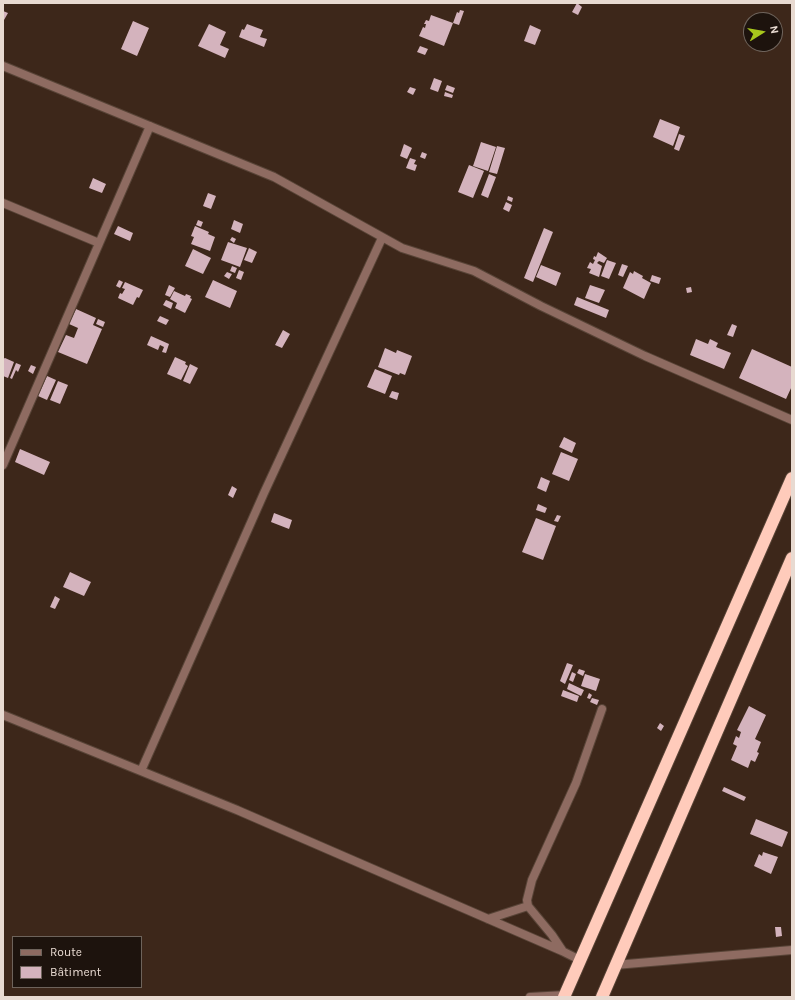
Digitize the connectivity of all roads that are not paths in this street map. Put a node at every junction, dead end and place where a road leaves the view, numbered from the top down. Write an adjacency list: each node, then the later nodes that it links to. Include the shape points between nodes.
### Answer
1 (3, 66): 2 (street)
2 (150, 126): 4 (street, via 274,177); 5 (street)
3 (3, 203): 5 (street)
4 (382, 238): 6 (street, via 402,248 474,271 645,356); 12 (street, via 264,493)
5 (99, 243): 7 (street)
6 (792, 420)
7 (3, 465)
8 (792, 478): 17 (highway)
9 (792, 558): 18 (highway)
10 (602, 709): 13 (street, via 576,782 532,880)
11 (3, 715): 12 (street)
12 (141, 771): 14 (street)
13 (528, 906): 14 (street); 16 (street)
14 (488, 919): 16 (street)
15 (792, 950): 18 (street)
16 (562, 951): 17 (street)
17 (580, 960): 19 (highway)
18 (615, 965): 21 (highway)
19 (564, 996): 20 (street)
20 (530, 997)
21 (602, 997)

